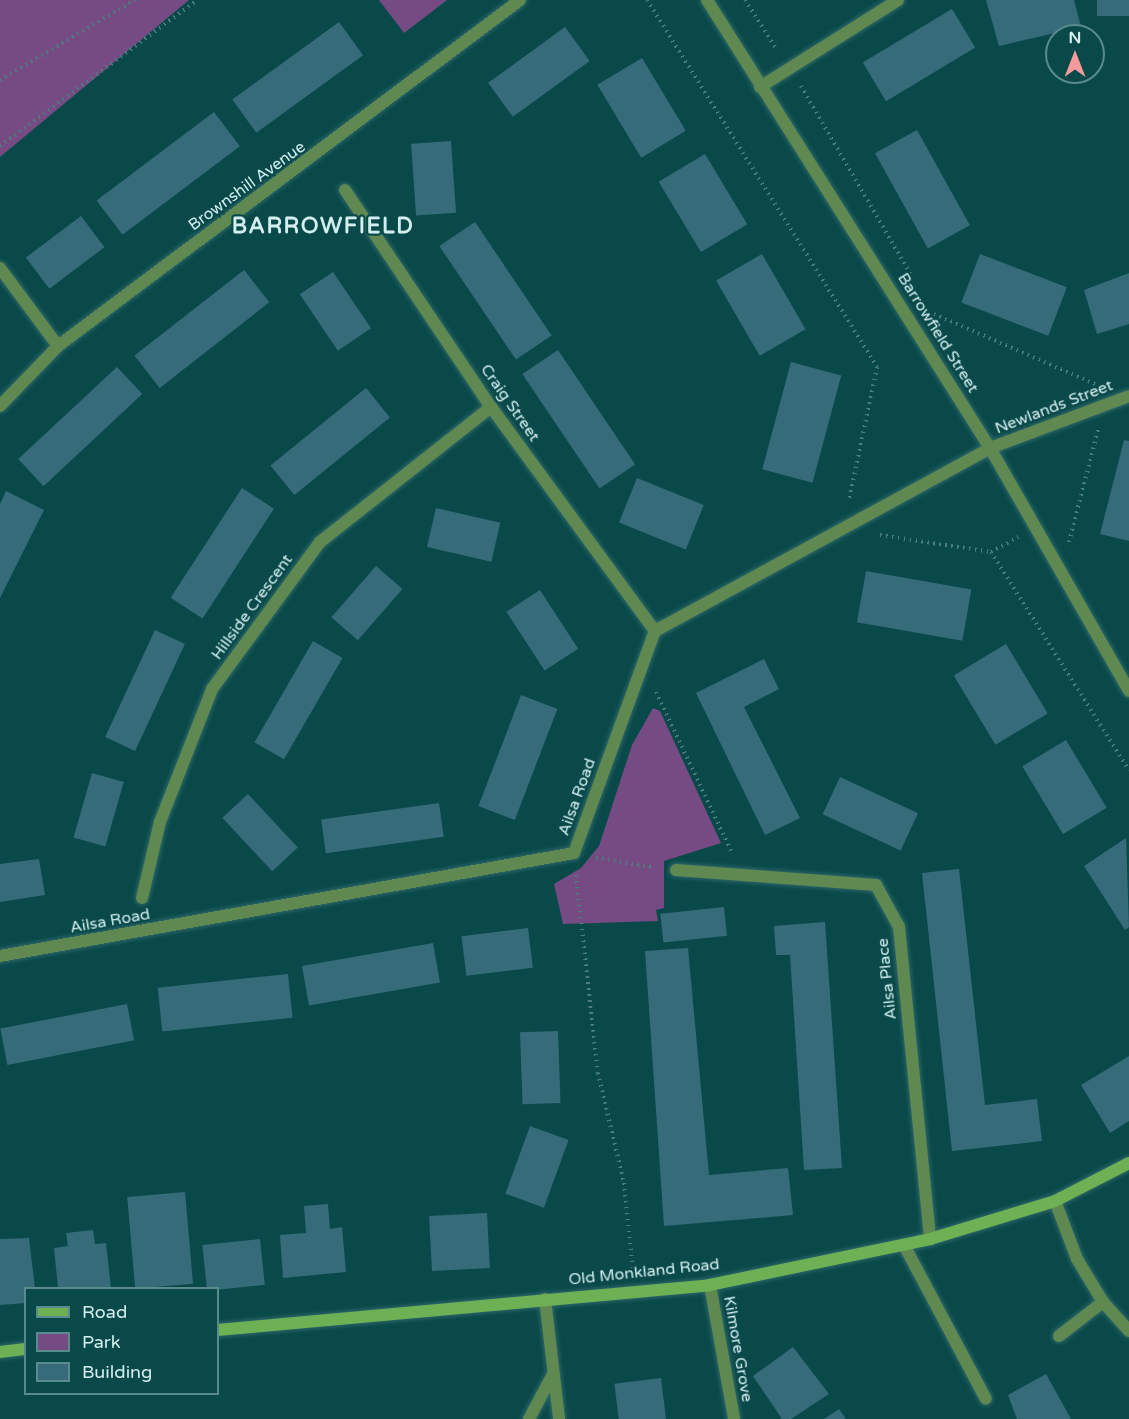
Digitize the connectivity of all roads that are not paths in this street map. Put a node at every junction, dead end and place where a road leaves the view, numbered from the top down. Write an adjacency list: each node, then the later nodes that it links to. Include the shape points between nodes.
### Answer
1 (520, 0): 7 (street, Brownshill Avenue)
2 (707, 0): 4 (street, Barrowfield Street)
3 (898, 0): 4 (street)
4 (760, 87): 11 (street, Barrowfield Street)
5 (345, 190): 10 (street, Craig Street)
6 (0, 268): 7 (street)
7 (58, 346): 9 (street, Brownshill Avenue)
8 (1128, 396): 11 (street, Newlands Street)
9 (0, 406)
10 (491, 407): 12 (street, Craig Street); 15 (street, Hillside Crescent, via 320,542 212,689 160,822)
11 (990, 448): 12 (street); 13 (street, Barrowfield Street)
12 (655, 632): 16 (street, Ailsa Road, via 574,853)
13 (1129, 691)
14 (676, 870): 19 (street, Ailsa Place, via 876,885 899,927)
15 (142, 898)
16 (0, 956)
17 (1129, 1163): 18 (street, Old Monkland Road)
18 (1055, 1201): 19 (street, Old Monkland Road); 23 (street, via 1077,1259)
19 (930, 1239): 20 (street, Old Monkland Road)
20 (904, 1245): 21 (street, Old Monkland Road); 30 (street)
21 (710, 1285): 22 (street, Old Monkland Road); 33 (street, Kilmore Grove)
22 (545, 1299): 24 (street, Old Monkland Road); 29 (street)
23 (1103, 1302): 25 (street); 26 (street)
24 (219, 1330)
25 (1129, 1331)
26 (1059, 1336)
27 (24, 1349): 28 (street)
28 (0, 1352)
29 (553, 1374): 31 (street); 32 (street)
30 (986, 1399)
31 (529, 1419)
32 (559, 1419)
33 (734, 1419)

